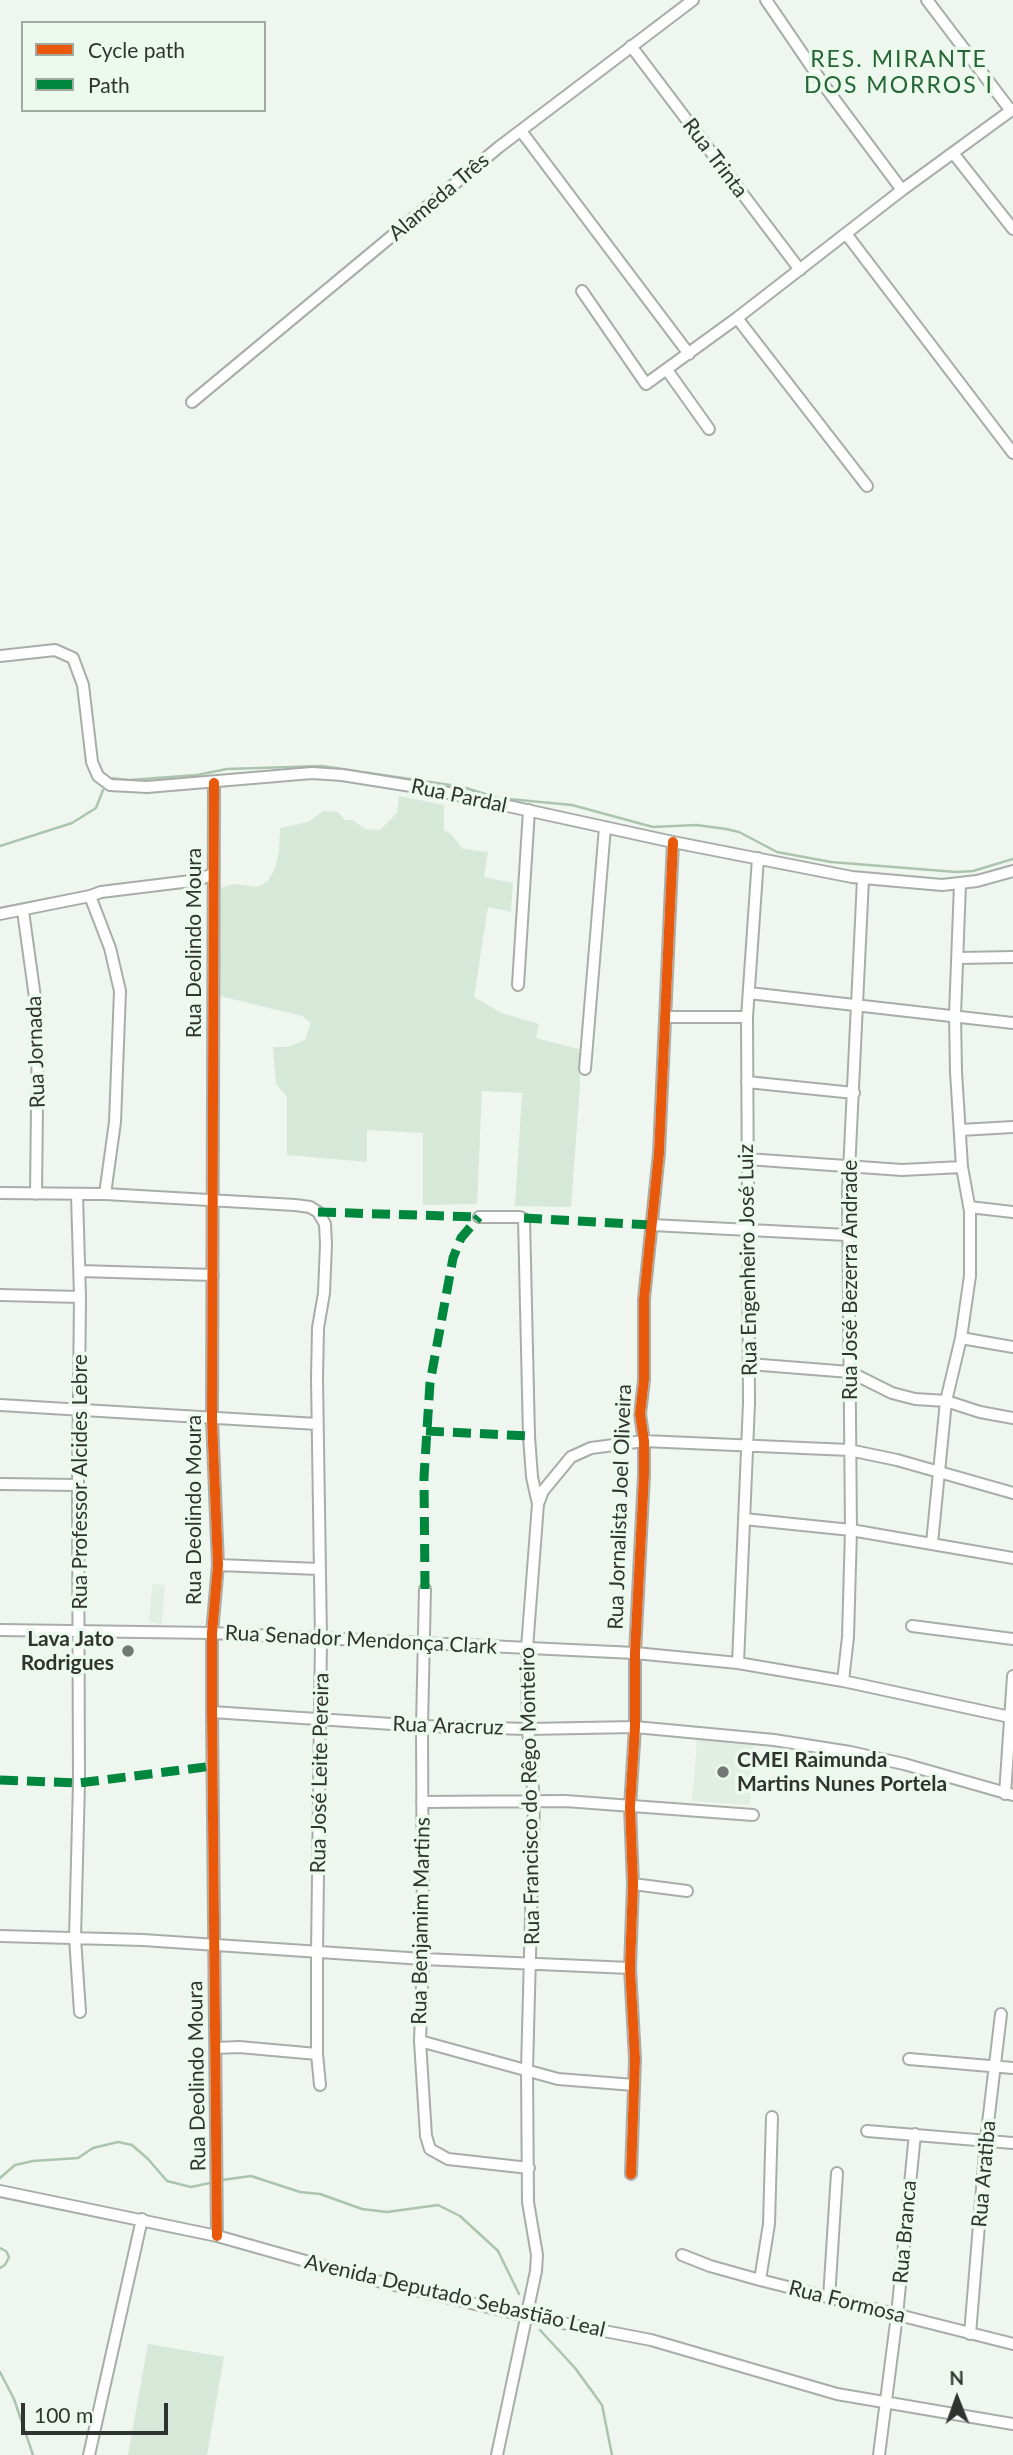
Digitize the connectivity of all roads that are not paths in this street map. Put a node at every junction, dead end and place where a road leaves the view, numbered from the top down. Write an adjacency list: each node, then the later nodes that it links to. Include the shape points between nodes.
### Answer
1 (693, 0): 4 (street, Alameda Três)
2 (766, 0): 8 (street)
3 (927, 0): 5 (street)
4 (631, 46): 6 (street, Alameda Três); 11 (street, Rua Trinta)
5 (1012, 110): 7 (street)
6 (521, 131): 14 (street); 16 (street, Alameda Três)
7 (953, 153): 8 (street); 9 (street)
8 (902, 190): 10 (street)
9 (1013, 229)
10 (847, 236): 11 (street); 18 (street)
11 (800, 270): 13 (street)
12 (582, 292): 15 (street, via 646,384)
13 (737, 318): 14 (street); 19 (street)
14 (689, 354): 15 (street)
15 (667, 370): 17 (street)
16 (192, 402)
17 (709, 429)
18 (1013, 453)
19 (867, 485)
20 (0, 656): 21 (street, Rua Pardal, via 55,650 73,658 83,685 92,762 98,776 110,785)
21 (214, 783): 22 (street, Rua Pardal, via 342,775); 27 (street, Rua Deolindo Moura)
22 (529, 810): 23 (street, Rua Pardal); 35 (street)
23 (605, 827): 24 (street, Rua Pardal); 42 (street)
24 (673, 842): 25 (street, Rua Pardal); 39 (street, Rua Jornalista Joel Oliveira)
25 (758, 858): 28 (street, Rua Pardal); 36 (street, Rua Engenheiro José Luiz)
26 (1013, 871): 29 (street, Rua Pardal)
27 (212, 874): 30 (street, via 199,880); 54 (street, Rua Deolindo Moura)
28 (863, 879): 29 (street, Rua Pardal); 37 (street, Rua José Bezerra Andrade)
29 (960, 884): 34 (street)
30 (90, 896): 31 (street); 52 (street, via 120,991 114,1122)
31 (23, 911): 32 (street); 51 (street, Rua Jornada, via 39,1033)
32 (0, 914)
33 (1013, 957): 34 (street)
34 (959, 958): 38 (street)
35 (518, 985)
36 (749, 993): 37 (street); 40 (street, Rua Engenheiro José Luiz)
37 (859, 1004): 38 (street); 44 (street, Rua José Bezerra Andrade)
38 (955, 1015): 41 (street); 46 (street)
39 (667, 1017): 40 (street); 58 (street, Rua Jornalista Joel Oliveira)
40 (747, 1017): 43 (street, Rua Engenheiro José Luiz)
41 (1013, 1023)
42 (584, 1069)
43 (747, 1082): 44 (street); 47 (street, Rua Engenheiro José Luiz)
44 (853, 1093): 48 (street, Rua José Bezerra Andrade)
45 (1013, 1127): 46 (street)
46 (960, 1130): 49 (street)
47 (747, 1159): 48 (street); 59 (street, Rua Engenheiro José Luiz)
48 (850, 1166): 49 (street, via 902,1170); 60 (street, Rua José Bezerra Andrade)
49 (962, 1167): 55 (street)
50 (0, 1193): 51 (street)
51 (36, 1194): 53 (street)
52 (105, 1194): 53 (street); 54 (street)
53 (77, 1195): 61 (street, Rua Professor Alcides Lebre)
54 (213, 1201): 62 (street, Rua Deolindo Moura); 74 (street, Rua José Leite Pereira, via 310,1207 325,1224)
55 (969, 1206): 56 (street); 65 (street, via 970,1276)
56 (1013, 1212)
57 (478, 1217): 82 (street, Rua Francisco do Rêgo Monteiro, via 524,1218 529,1436)
58 (652, 1225): 59 (street); 75 (street, Rua Jornalista Joel Oliveira, via 643,1299 645,1380 640,1414)
59 (750, 1231): 60 (street); 67 (street, Rua Engenheiro José Luiz)
60 (847, 1235): 68 (street, Rua José Bezerra Andrade)
61 (79, 1271): 62 (street); 64 (street, Rua Professor Alcides Lebre)
62 (213, 1275): 73 (street, Rua Deolindo Moura)
63 (0, 1295): 64 (street)
64 (80, 1297): 71 (street, Rua Professor Alcides Lebre)
65 (961, 1338): 66 (street); 69 (street)
66 (1013, 1347)
67 (750, 1364): 68 (street); 76 (street, Rua Engenheiro José Luiz)
68 (850, 1372): 69 (street, via 892,1393); 77 (street, Rua José Bezerra Andrade)
69 (946, 1401): 72 (street); 78 (street)
70 (0, 1405): 71 (street)
71 (80, 1410): 73 (street); 80 (street, Rua Professor Alcides Lebre)
72 (1013, 1418)
73 (212, 1419): 74 (street); 87 (street, Rua Deolindo Moura)
74 (317, 1424): 88 (street, Rua José Leite Pereira)
75 (644, 1441): 76 (street); 82 (street, via 591,1448 571,1457); 98 (street, Rua Jornalista Joel Oliveira)
76 (747, 1444): 77 (street); 83 (street, Rua Engenheiro José Luiz)
77 (849, 1450): 78 (street); 84 (street, Rua José Bezerra Andrade)
78 (939, 1472): 81 (street); 85 (street)
79 (0, 1484): 80 (street)
80 (78, 1485): 92 (street, Rua Professor Alcides Lebre)
81 (1013, 1493)
82 (538, 1504): 97 (street, Rua Francisco do Rêgo Monteiro)
83 (744, 1519): 84 (street); 99 (street, Rua Engenheiro José Luiz)
84 (850, 1530): 85 (street); 101 (street, Rua José Bezerra Andrade)
85 (932, 1543): 86 (street)
86 (1013, 1558)
87 (218, 1565): 88 (street); 93 (street, Rua Deolindo Moura)
88 (319, 1569): 94 (street, Rua José Leite Pereira)
89 (425, 1589): 96 (street, Rua Benjamim Martins)
90 (912, 1626): 95 (street)
91 (0, 1630): 92 (street, Rua Senador Mendonça Clark)
92 (79, 1630): 93 (street, Rua Senador Mendonça Clark); 116 (street, Rua Professor Alcides Lebre)
93 (212, 1633): 94 (street, Rua Senador Mendonça Clark); 102 (street, Rua Deolindo Moura)
94 (321, 1639): 96 (street, Rua Senador Mendonça Clark); 104 (street, Rua José Leite Pereira)
95 (1013, 1639)
96 (425, 1644): 97 (street, Rua Senador Mendonça Clark); 105 (street, Rua Benjamim Martins)
97 (527, 1648): 98 (street, Rua Senador Mendonça Clark); 107 (street, Rua Francisco do Rêgo Monteiro)
98 (635, 1653): 99 (street, Rua Senador Mendonça Clark); 106 (street, Rua Jornalista Joel Oliveira)
99 (738, 1663): 101 (street, Rua Senador Mendonça Clark)
100 (1013, 1676): 103 (street)
101 (843, 1681): 103 (street, Rua Senador Mendonça Clark)
102 (212, 1712): 104 (street, Rua Aracruz); 117 (street, Rua Deolindo Moura)
103 (1010, 1717): 108 (street)
104 (320, 1720): 105 (street, Rua Aracruz); 118 (street, Rua José Leite Pereira)
105 (422, 1726): 107 (street, Rua Aracruz); 109 (street, Rua Benjamim Martins)
106 (635, 1727): 107 (street, Rua Aracruz); 108 (street, Rua Aracruz, via 850,1752); 111 (street, Rua Jornalista Joel Oliveira)
107 (528, 1729): 110 (street, Rua Francisco do Rêgo Monteiro)
108 (1009, 1794)
109 (422, 1802): 110 (street); 119 (street, Rua Benjamim Martins)
110 (534, 1802): 111 (street); 120 (street, Rua Francisco do Rêgo Monteiro)
111 (630, 1807): 112 (street); 113 (street, Rua Jornalista Joel Oliveira)
112 (753, 1815)
113 (634, 1884): 114 (street); 121 (street, Rua Jornalista Joel Oliveira)
114 (687, 1891)
115 (0, 1936): 116 (street)
116 (75, 1938): 117 (street); 122 (street, Rua Professor Alcides Lebre)
117 (214, 1946): 118 (street); 125 (street, Rua Deolindo Moura)
118 (317, 1953): 119 (street); 126 (street, Rua José Leite Pereira)
119 (423, 1959): 120 (street); 124 (street, Rua Benjamim Martins)
120 (531, 1963): 121 (street); 130 (street, Rua Francisco do Rêgo Monteiro)
121 (631, 1968): 132 (street, Rua Jornalista Joel Oliveira)
122 (80, 2012)
123 (1001, 2014): 128 (street, Rua Aratiba)
124 (420, 2041): 130 (street); 138 (street, Rua Benjamim Martins, via 430,2150 448,2159)
125 (216, 2048): 126 (street); 143 (street, Rua Deolindo Moura)
126 (317, 2054): 131 (street, Rua José Leite Pereira)
127 (909, 2059): 128 (street)
128 (995, 2065): 129 (street); 136 (street, Rua Aratiba)
129 (1013, 2068)
130 (527, 2070): 132 (street, via 558,2079); 138 (street, Rua Francisco do Rêgo Monteiro)
131 (320, 2085)
132 (634, 2085): 140 (street, Rua Jornalista Joel Oliveira)
133 (772, 2117): 145 (street, via 769,2224)
134 (867, 2131): 135 (street)
135 (915, 2134): 136 (street); 147 (street, Rua Branca)
136 (986, 2140): 137 (street); 149 (street, Rua Aratiba)
137 (1013, 2143)
138 (529, 2168): 148 (street, Rua Francisco do Rêgo Monteiro, via 529,2212 537,2255)
139 (837, 2173): 146 (street)
140 (631, 2175)
141 (0, 2191): 142 (street, Avenida Deputado Sebastião Leal)
142 (142, 2219): 143 (street, Avenida Deputado Sebastião Leal); 153 (street)
143 (217, 2236): 148 (street, Avenida Deputado Sebastião Leal, via 369,2279)
144 (682, 2255): 145 (street, Rua Formosa)
145 (760, 2280): 146 (street, Rua Formosa)
146 (829, 2298): 147 (street, Rua Formosa)
147 (897, 2315): 149 (street, Rua Formosa); 151 (street, Rua Branca)
148 (526, 2316): 151 (street, Avenida Deputado Sebastião Leal, via 651,2340 803,2385); 154 (street, Rua Francisco do Rêgo Monteiro)
149 (970, 2334): 150 (street, Rua Formosa)
150 (1013, 2344)
151 (887, 2403): 152 (street, Avenida Deputado Sebastião Leal); 155 (street, Rua Branca)
152 (1013, 2424)
153 (89, 2455)
154 (497, 2455)
155 (879, 2455)

